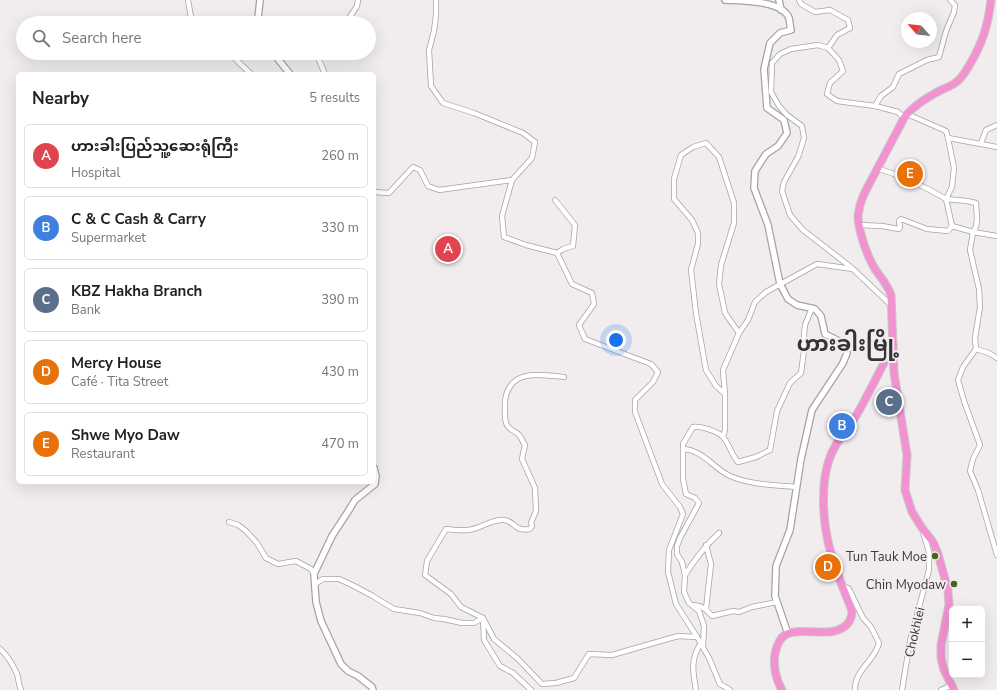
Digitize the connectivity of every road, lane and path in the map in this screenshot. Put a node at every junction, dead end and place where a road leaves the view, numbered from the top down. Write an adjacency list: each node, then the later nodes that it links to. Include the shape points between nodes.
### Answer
1 (188, 0): 11 (street)
2 (260, 0): 12 (street)
3 (358, 0): 13 (street)
4 (436, 0): 28 (street, via 434,31 429,50 431,86 443,103 523,133 535,142 532,158)
5 (725, 0): 10 (street, via 764,3)
6 (779, 0): 10 (street)
7 (799, 0): 14 (street, via 815,12 830,10 848,20 850,28 837,35)
8 (950, 0): 21 (street, via 955,5 954,12 947,26 939,57 899,74 893,87 881,96)
9 (991, 0): 22 (highway, via 984,37 963,76 954,84 922,101)
10 (781, 10): 38 (street, via 788,17 791,30 780,33 770,43 764,69 767,108 784,120 787,133 778,146 766,154 755,171 754,188 768,225)
11 (191, 16)
12 (258, 16)
13 (351, 16)
14 (828, 48): 21 (street, via 839,60 843,71 830,83 827,94 837,101); 37 (street, via 818,45 791,49 780,54 772,63 771,92 787,116 802,126 804,138 782,191 790,216 803,230)
15 (236, 60): 18 (street)
16 (278, 60): 19 (street)
17 (319, 60): 20 (street)
18 (249, 72)
19 (288, 72)
20 (324, 72)
21 (875, 106): 22 (street)
22 (906, 116): 24 (street, via 946,132); 27 (highway)
23 (997, 125): 25 (street, via 986,130)
24 (948, 138): 25 (street); 30 (street, via 954,168 952,187)
25 (981, 143): 26 (street)
26 (997, 147)
27 (877, 168): 30 (street, via 898,174); 32 (highway, via 860,205)
28 (512, 180): 29 (street, via 439,190 428,186 420,170 413,167 389,193); 36 (street, via 502,216 504,237)
29 (376, 192)
30 (946, 199): 33 (street); 34 (street, via 976,203 977,219)
31 (556, 200): 36 (street, via 575,225 573,246)
32 (859, 225): 33 (street, via 899,229 902,219 927,230 948,231); 39 (highway, via 869,257 890,290)
33 (952, 226): 34 (street)
34 (973, 232): 35 (street); 43 (street, via 970,250 979,289 980,307 975,338)
35 (997, 236)
36 (557, 253): 65 (street, via 572,284 592,293 594,304 579,325 585,339 651,364 658,372 653,382 635,400 635,412 662,484 683,514 669,550 668,572 676,604)
37 (853, 269): 38 (street, via 817,264); 39 (street)
38 (780, 284): 40 (street, via 788,299 797,305); 41 (street, via 755,302 748,320)
39 (892, 306): 42 (highway)
40 (812, 308): 47 (street, via 805,325 801,373 790,383 777,411 770,450 738,462); 50 (street, via 821,316 825,334 841,342 847,353 812,410)
41 (739, 333): 46 (street, via 723,370); 46 (street, via 725,313 719,284 721,265 734,223 734,203 719,157 706,143 693,147 681,155 674,179 674,199 692,220 698,233 698,244 691,270 700,338 706,370 716,386)
42 (894, 343): 52 (highway, via 894,373 908,455 905,490 912,512); 59 (highway, via 856,415 834,446 827,467 824,489 826,526 830,552)
43 (976, 349): 44 (street); 55 (street, via 958,380 980,445 970,471)
44 (997, 358)
45 (564, 377): 63 (street, via 523,376 514,382 507,392 506,424 519,434 525,445 522,459 534,488 536,511 530,529 520,529 505,520 492,521 469,530 446,529 427,561 425,575 451,594 461,607)
46 (725, 394): 47 (street)
47 (723, 436): 48 (street, via 704,427 693,427 683,444)
48 (683, 449): 50 (street, via 698,453 732,476 754,483); 57 (street, via 686,494 695,498 699,504 677,546 677,554)
49 (374, 484): 56 (street, via 355,500 332,536)
50 (796, 487): 60 (street, via 790,530 776,566)
51 (229, 522): 56 (street, via 246,531 266,558 278,564 296,561 312,569)
52 (922, 528): 68 (highway, via 933,542 948,590 941,658); 76 (street, Chokhlei, via 929,552 929,570 910,641)
53 (719, 533): 54 (street)
54 (706, 545): 57 (street); 62 (street, via 711,564)
55 (997, 555)
56 (314, 574): 58 (street)
57 (685, 575): 61 (street, via 684,592 689,604)
58 (315, 584): 63 (street, via 323,579 339,579 394,609 434,618 474,623); 70 (street, via 321,621 341,664)
59 (843, 586): 64 (highway, via 852,612 846,625 831,631); 75 (street, via 850,591 879,643 875,654 858,675 854,683)
60 (777, 602): 62 (street, via 712,616); 64 (street)
61 (692, 605): 62 (street); 66 (street, via 699,610 704,626)
62 (706, 609)
63 (483, 618): 65 (street, via 494,639 542,684 574,678 589,654 612,655 678,636); 71 (street, via 484,640 500,666 513,673)
64 (788, 634): 74 (highway, via 779,642 774,658)
65 (697, 637): 66 (street)
66 (702, 645): 72 (street, via 696,651 693,665); 73 (street, via 720,684)
67 (0, 649): 69 (street, via 17,675)
68 (953, 688): 77 (street)
69 (21, 690)
70 (373, 690)
71 (532, 690)
72 (696, 690)
73 (730, 690)
74 (782, 690)
75 (855, 690)
76 (902, 690)
77 (941, 690)

